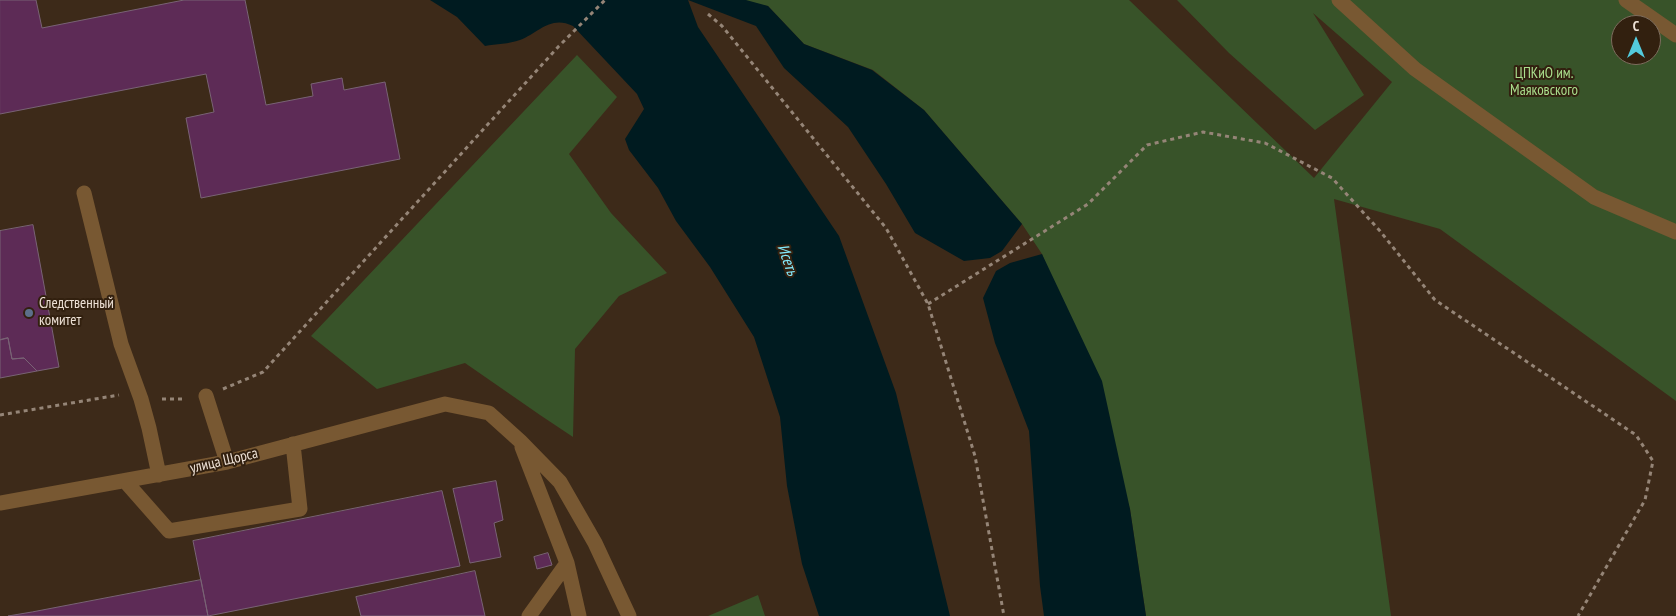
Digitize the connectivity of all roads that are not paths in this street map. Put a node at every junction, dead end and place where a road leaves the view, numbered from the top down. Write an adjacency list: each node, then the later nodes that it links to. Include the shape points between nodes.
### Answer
1 (1339, 0): 5 (street, via 1415,69 1594,197)
2 (1626, 0): 3 (street)
3 (1676, 35)
4 (84, 193): 10 (street, via 121,344 150,428)
5 (1676, 232)
6 (206, 396): 9 (street)
7 (520, 441): 8 (street, улица Щорса, via 489,413 445,404); 13 (street); 16 (street, via 560,482 595,542)
8 (294, 444): 9 (street, улица Щорса); 11 (street, via 300,509 169,531)
9 (227, 462): 10 (street, улица Щорса)
10 (159, 475): 11 (street, улица Щорса)
11 (125, 481): 12 (street, улица Щорса)
12 (0, 502)
13 (567, 563): 14 (street); 15 (street)
14 (529, 616)
15 (579, 616)
16 (629, 616)

